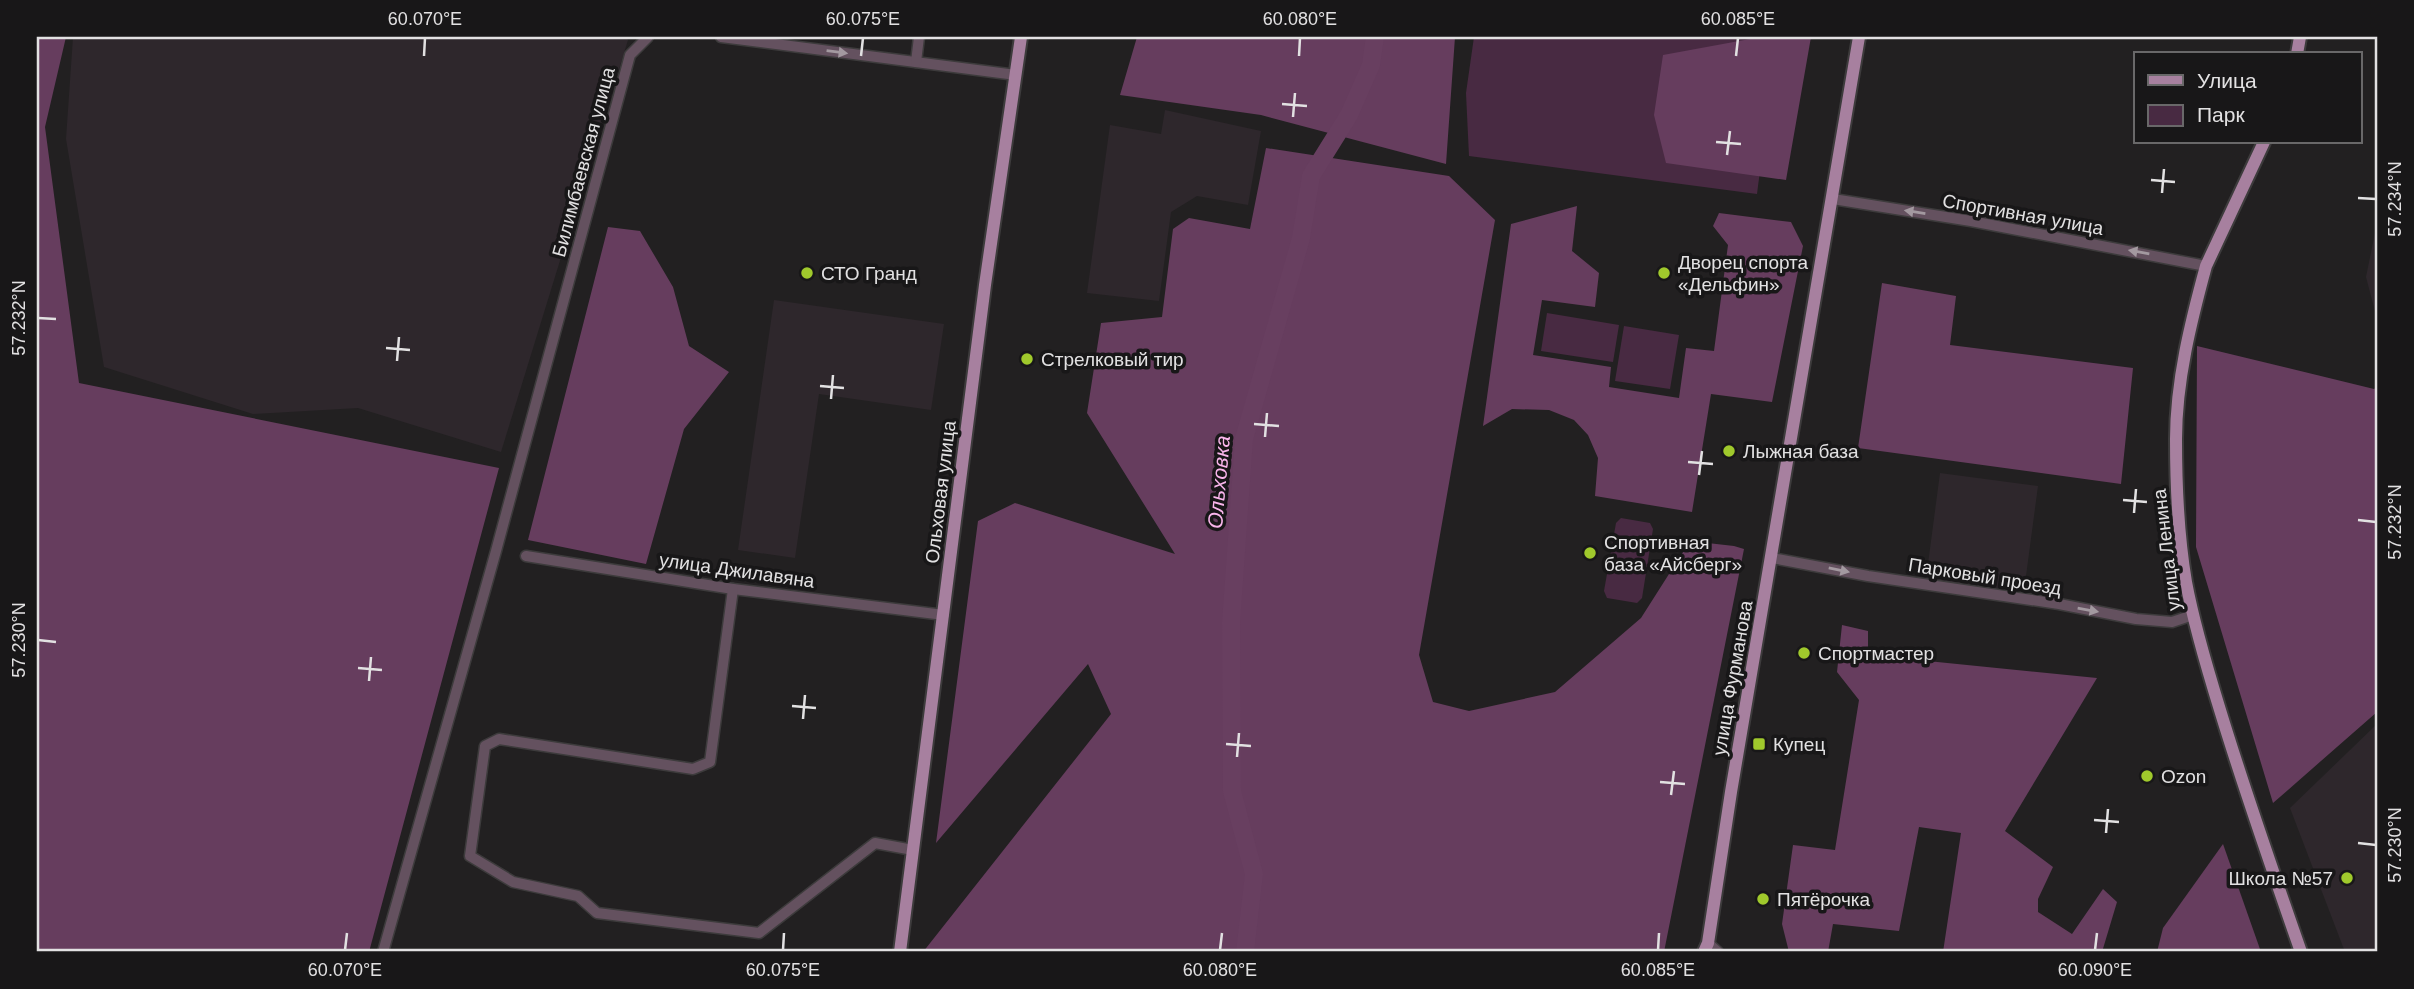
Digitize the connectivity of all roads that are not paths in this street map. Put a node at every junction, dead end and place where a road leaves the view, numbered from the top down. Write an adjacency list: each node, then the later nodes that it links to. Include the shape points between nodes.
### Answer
1 (648, 37): 18 (street, Билимбаевская улица, via 630,55)
2 (721, 37): 6 (street, one-way to 6)
3 (919, 37): 6 (street)
4 (1021, 37): 7 (main road, Ольховая улица)
5 (1859, 37): 9 (main road, улица Фурманова)
6 (916, 62): 7 (street)
7 (1016, 75): 14 (main road, Ольховая улица)
8 (2263, 144): 10 (main road, улица Ленина)
9 (1833, 200): 10 (street, Спортивная улица, one-way to 9); 12 (main road, улица Фурманова)
10 (2206, 266): 15 (main road, улица Ленина, via 2183,369 2176,436 2185,578)
11 (526, 556): 13 (street, улица Джилавяна)
12 (1772, 558): 15 (street, Парковый проезд, one-way to 15, via 2136,619 2172,622); 17 (main road, улица Фурманова, via 1729,806)
13 (733, 589): 14 (street, улица Джилавяна); 16 (street, via 710,762 694,769 499,739 485,746 470,856 513,882 578,896 597,913 759,933 875,843)
14 (944, 615): 16 (main road, Ольховая улица)
15 (2193, 615): 20 (main road, улица Ленина, via 2242,783)
16 (913, 850): 19 (main road, Ольховая улица)
17 (1710, 949)
18 (383, 952)
19 (900, 952)
20 (2301, 952)

